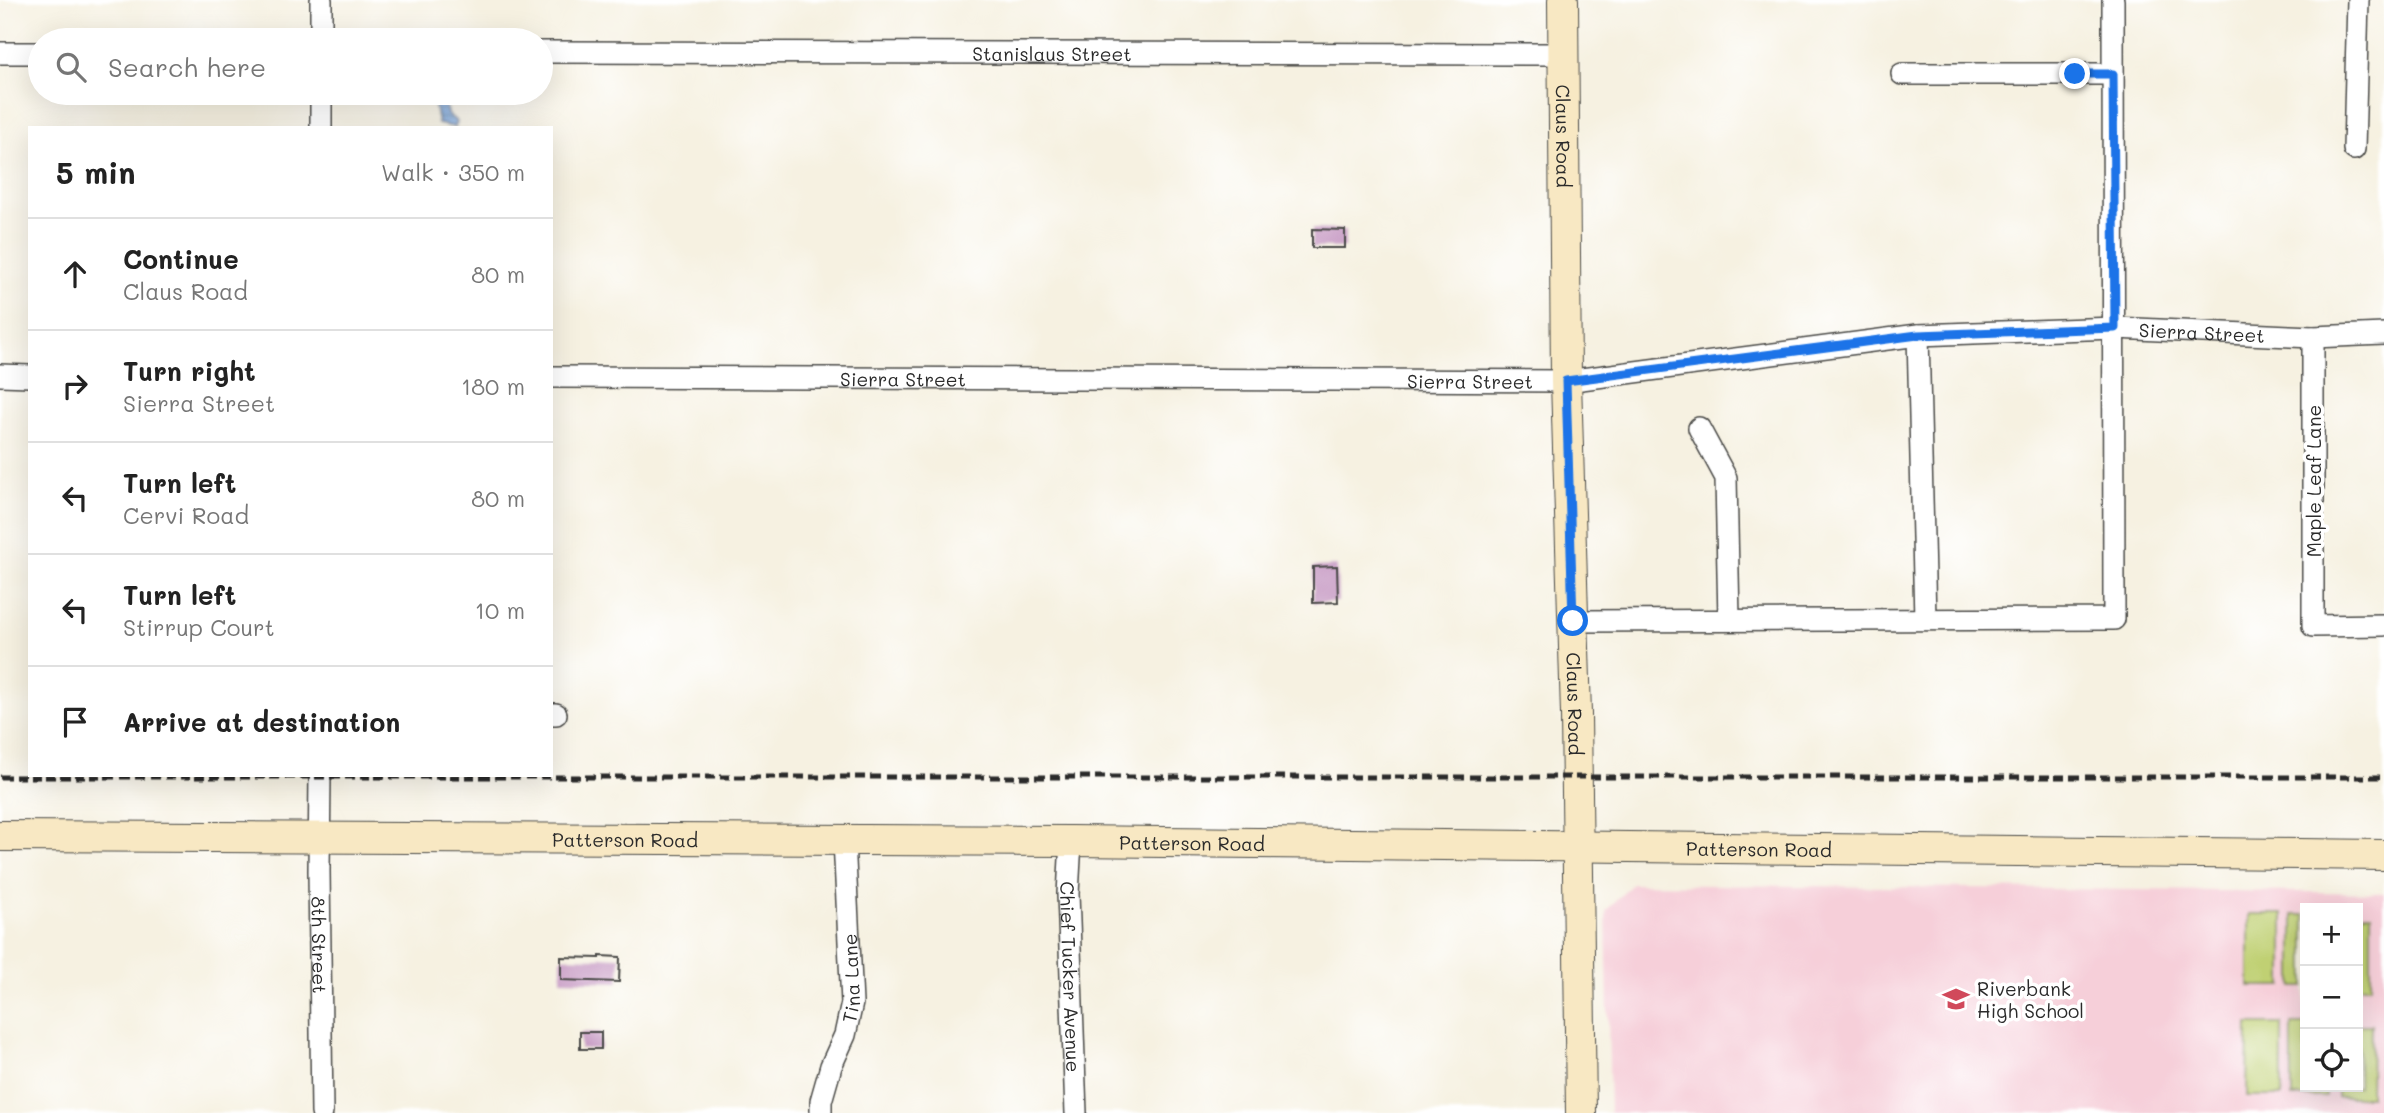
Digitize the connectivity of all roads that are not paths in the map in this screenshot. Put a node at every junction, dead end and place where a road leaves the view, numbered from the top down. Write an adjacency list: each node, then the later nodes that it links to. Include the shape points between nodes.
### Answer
1 (321, 0): 5 (street)
2 (1563, 0): 9 (main road, Claus Road)
3 (2113, 0): 11 (street)
4 (2358, 0): 14 (street)
5 (321, 28)
6 (553, 52): 9 (street, Stanislaus Street)
7 (0, 53): 8 (street)
8 (28, 53)
9 (1564, 54): 22 (main road, Claus Road)
10 (1902, 74): 11 (street)
11 (2113, 74): 15 (street)
12 (321, 105): 13 (street)
13 (321, 126)
14 (2354, 149)
15 (2115, 328): 17 (street, Sierra Street); 18 (street, Sierra Street); 25 (street, via 2114,619)
16 (2384, 334): 18 (street, Sierra Street)
17 (1918, 335): 22 (street, Sierra Street); 25 (street)
18 (2313, 337): 27 (street, Maple Leaf Lane, via 2313,626)
19 (0, 375): 20 (street)
20 (28, 376)
21 (553, 377): 22 (street, Sierra Street)
22 (1566, 381): 26 (main road, Claus Road)
23 (1699, 428): 24 (street, via 1726,478)
24 (1729, 620): 25 (street); 26 (street)
25 (1925, 620)
26 (1573, 621): 33 (main road, Claus Road)
27 (2384, 625)
28 (320, 777): 30 (street, 8th Street)
29 (0, 836): 30 (main road, Patterson Road)
30 (320, 839): 31 (main road, Patterson Road); 35 (street, 8th Street)
31 (844, 840): 32 (main road, Patterson Road); 36 (street, Tina Lane, via 852,1003)
32 (1071, 841): 33 (main road, Patterson Road); 37 (street, Chief Tucker Avenue, via 1068,894)
33 (1577, 847): 34 (main road, Patterson Road); 38 (main road, Claus Road)
34 (2384, 855)
35 (322, 1113)
36 (821, 1113)
37 (1076, 1113)
38 (1581, 1113)

